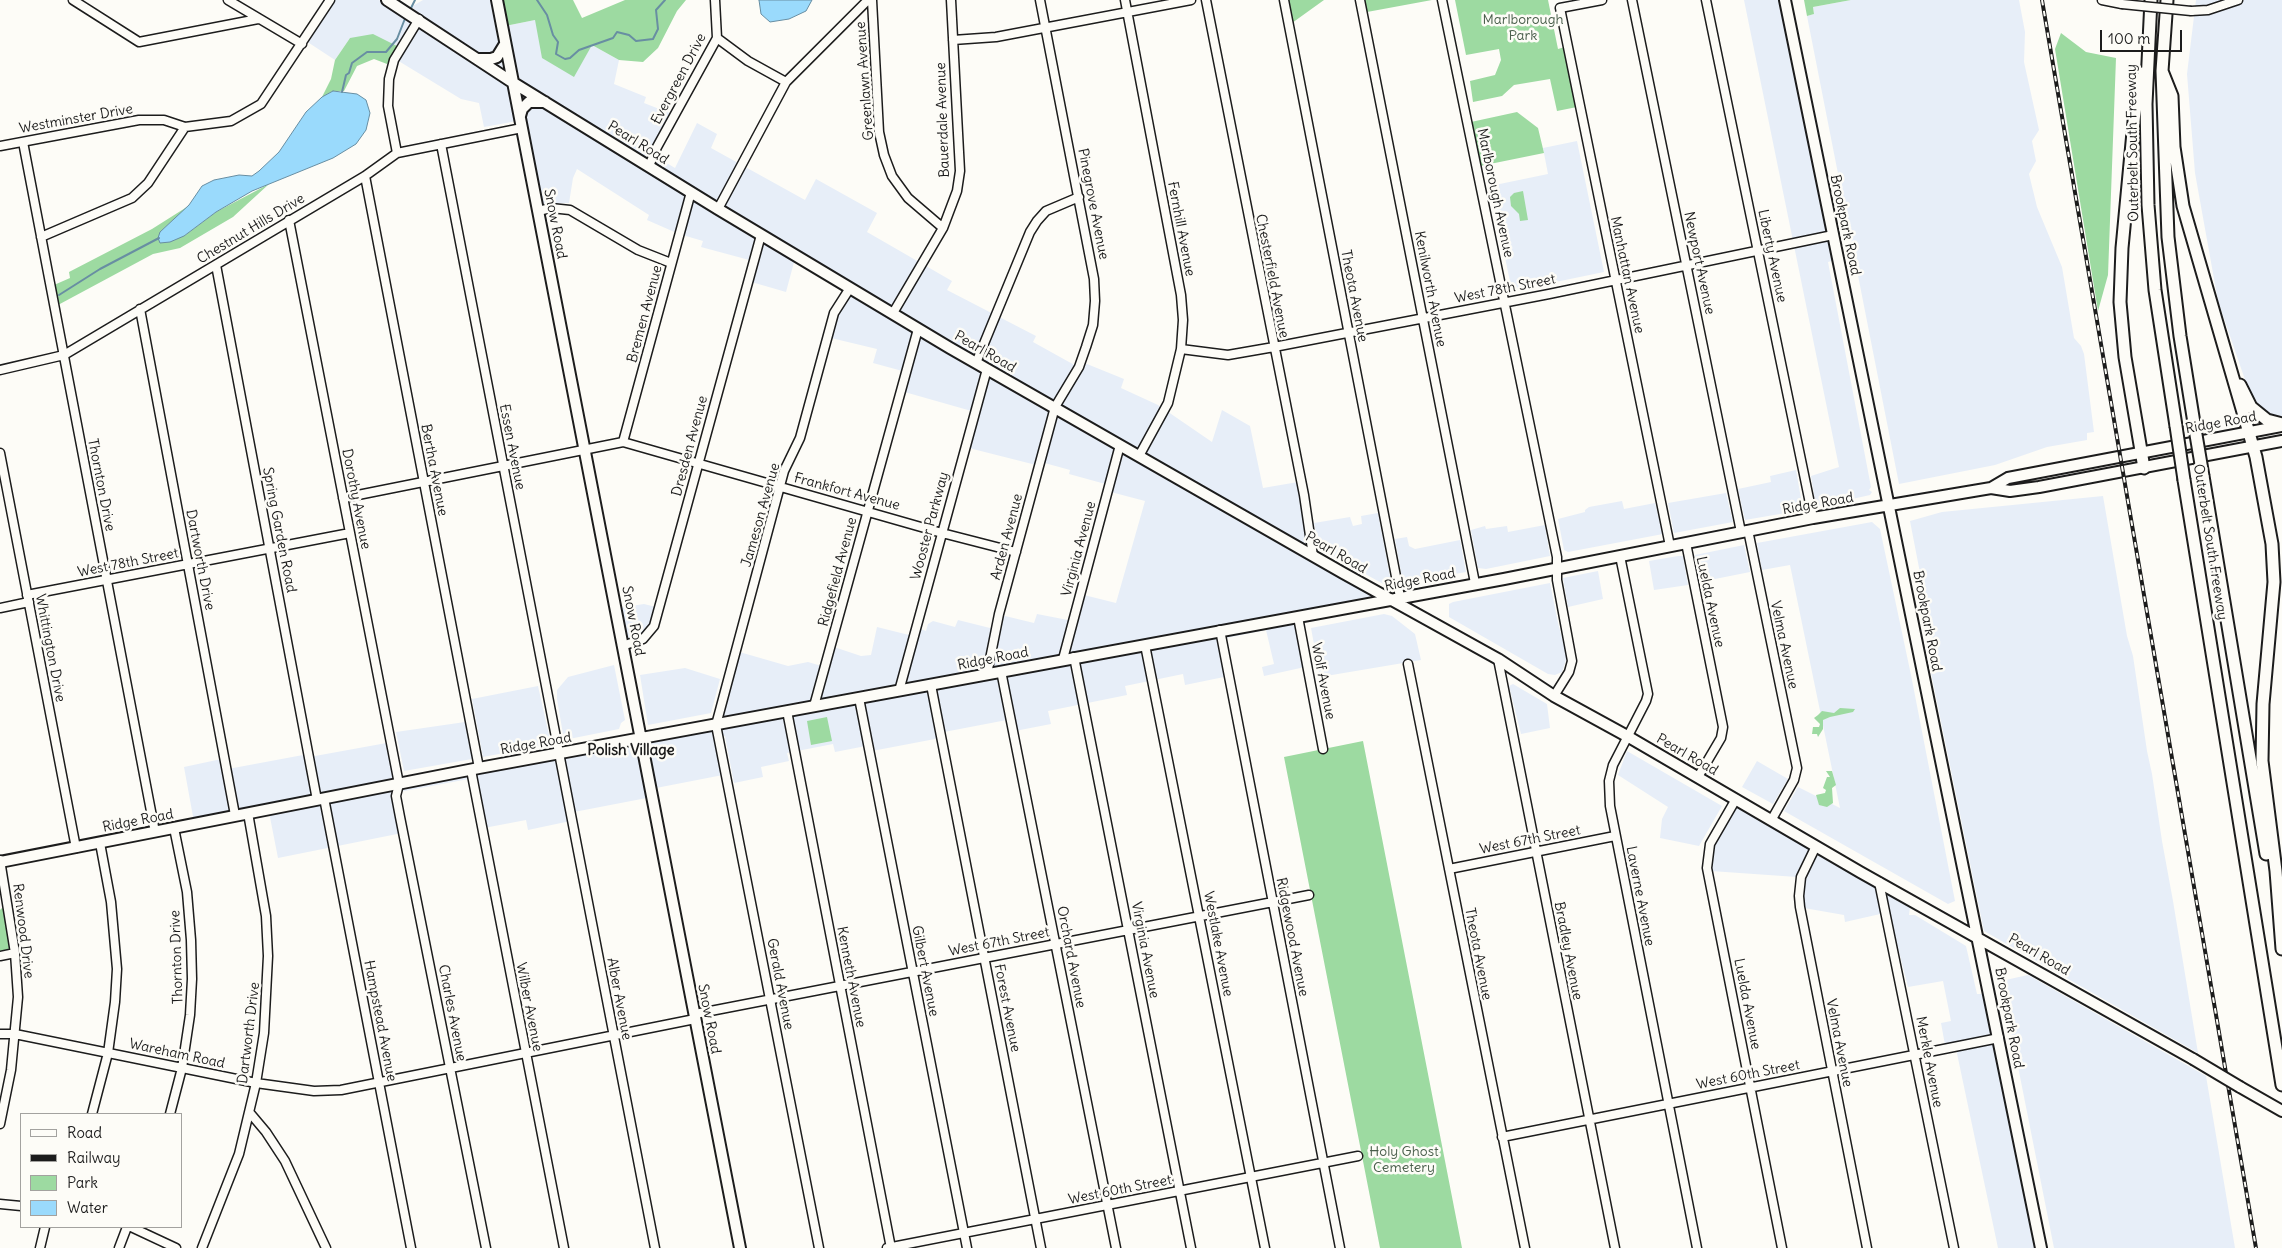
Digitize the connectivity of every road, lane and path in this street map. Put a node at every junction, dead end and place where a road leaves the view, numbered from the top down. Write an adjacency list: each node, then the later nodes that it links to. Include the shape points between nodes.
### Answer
1 (73, 0): 26 (street, via 139,42)
2 (228, 0): 26 (street)
3 (330, 0): 30 (street)
4 (387, 0): 25 (main road, Pearl Road)
5 (497, 0): 31 (main road, Snow Road)
6 (715, 0): 28 (street, Evergreen Drive)
7 (870, 0): 36 (street); 52 (street, Greenlawn Avenue, via 879,132 884,155 892,176 908,198)
8 (951, 0): 29 (street, Bauerdale Avenue)
9 (1040, 0): 27 (street, Pinegrove Avenue)
10 (1125, 0): 24 (street, Fernhill Avenue)
11 (1191, 0): 24 (street)
12 (1206, 0): 68 (street, Chesterfield Avenue)
13 (1284, 0): 67 (street, Theota Avenue)
14 (1360, 0): 65 (street, Kenilworth Avenue)
15 (1442, 0): 62 (street, Marlborough Avenue)
16 (1602, 0): 60 (street, Manhattan Avenue, via 1560,8)
17 (1632, 0): 58 (street, Newport Avenue)
18 (1706, 0): 56 (street, Liberty Avenue)
19 (1785, 0): 54 (main road, Brookpark Road)
20 (2102, 0): 23 (street, bridge, via 2191,11 2208,10)
21 (2151, 0): 33 (highway, Outerbelt South Freeway)
22 (2167, 0): 34 (highway, Outerbelt South Freeway)
23 (2238, 0)
24 (1127, 12): 27 (street); 69 (street, Fernhill Avenue, via 1181,295)
25 (411, 15): 32 (main road, Pearl Road); 44 (street, via 389,79 388,106)
26 (258, 19): 30 (street)
27 (1045, 27): 29 (street, via 996,37); 48 (street, Pinegrove Avenue)
28 (717, 38): 36 (street, via 748,61); 45 (street, Evergreen Drive)
29 (953, 40): 52 (street, Bauerdale Avenue, via 960,171 957,191)
30 (302, 44): 39 (street, via 261,104 231,121)
31 (505, 44): 32 (main road, via 497,57); 35 (main road, Snow Road)
32 (478, 59): 35 (main road, Pearl Road)
33 (2147, 68): 83 (highway, via 2137,90 2120,302 2125,357); 179 (highway, Outerbelt South Freeway, bridge, via 2150,242 2161,335)
34 (2162, 72): 70 (highway, via 2172,96 2174,147 2182,201); 159 (highway, Outerbelt South Freeway, bridge, via 2168,237 2179,328)
35 (512, 82): 37 (main road, Pearl Road); 38 (main road, Snow Road)
36 (786, 82): 49 (street)
37 (546, 102): 38 (main road, via 529,102); 45 (main road, Pearl Road)
38 (520, 116): 40 (main road, Snow Road)
39 (185, 127): 41 (street, Westminster Drive, via 164,120 139,120); 55 (street, via 148,183 132,198)
40 (522, 128): 42 (street, Chestnut Hills Drive); 50 (main road, Snow Road)
41 (22, 142): 43 (street, Westminster Drive); 55 (street, Thornton Drive)
42 (441, 144): 44 (street, Chestnut Hills Drive); 87 (street, Essen Avenue)
43 (0, 146)
44 (398, 152): 46 (street, Chestnut Hills Drive)
45 (649, 166): 47 (main road, Pearl Road)
46 (365, 176): 51 (street, Chestnut Hills Drive); 89 (street, Bertha Avenue)
47 (691, 192): 49 (main road, Pearl Road); 57 (street, Bremen Avenue)
48 (1078, 197): 72 (street, via 1046,211 1030,232); 75 (street, Pinegrove Avenue, via 1094,279 1093,324 1079,367)
49 (718, 210): 53 (main road, Pearl Road)
50 (538, 211): 57 (street, via 557,208 576,213 638,250); 82 (main road, Snow Road)
51 (289, 220): 59 (street, Chestnut Hills Drive); 92 (street, Dorothy Avenue)
52 (943, 228): 64 (street, Bauerdale Avenue)
53 (761, 235): 61 (main road, Pearl Road); 86 (street, Dresden Avenue)
54 (1833, 235): 56 (street, West 78th Street); 93 (main road, Brookpark Road)
55 (41, 236): 71 (street, Thornton Drive)
56 (1758, 250): 58 (street, West 78th Street); 95 (street, Liberty Avenue)
57 (672, 263): 79 (street, Bremen Avenue)
58 (1686, 264): 60 (street, West 78th Street); 96 (street, Newport Avenue)
59 (216, 265): 63 (street, Chestnut Hills Drive); 101 (street, Spring Garden Road)
60 (1616, 280): 62 (street, West 78th Street); 100 (street, Manhattan Avenue)
61 (850, 288): 64 (main road, Pearl Road); 90 (street, Jameson Avenue, via 834,314 800,438)
62 (1505, 302): 65 (street, West 78th Street); 106 (street, Marlborough Avenue)
63 (140, 310): 71 (street, Chestnut Hills Drive); 105 (street, Dartworth Drive)
64 (892, 313): 66 (main road, Pearl Road)
65 (1424, 318): 67 (street, West 78th Street); 108 (street, Kenilworth Avenue)
66 (918, 329): 72 (main road, Pearl Road); 94 (street, Ridgefield Avenue)
67 (1349, 332): 68 (street, West 78th Street); 110 (street, Theota Avenue)
68 (1274, 348): 69 (street, West 78th Street, via 1228,355); 103 (street, Chesterfield Avenue)
69 (1181, 349): 85 (street, Fernhill Avenue, via 1168,403)
70 (2224, 349): 76 (highway, via 2251,407 2267,420); 77 (highway)
71 (64, 355): 74 (street, Chestnut Hills Drive); 107 (street, Thornton Drive)
72 (976, 363): 73 (main road, Pearl Road)
73 (987, 369): 75 (main road, Pearl Road); 98 (street, Wooster Parkway)
74 (0, 370)
75 (1055, 407): 80 (main road, Pearl Road); 102 (street, Arden Avenue)
76 (2282, 425): 77 (main road, Ridge Road)
77 (2248, 432): 81 (highway); 83 (main road, Ridge Road)
78 (2282, 441): 81 (main road, Ridge Road)
79 (623, 442): 82 (street, Frankfort Avenue); 86 (street, Frankfort Avenue)
80 (1120, 444): 85 (main road, Pearl Road); 117 (street, Virginia Avenue)
81 (2253, 447): 88 (main road, Ridge Road); 159 (highway, via 2274,558 2262,760)
82 (584, 450): 87 (street, Frankfort Avenue); 115 (main road, Snow Road)
83 (2141, 452): 88 (highway); 91 (main road, Ridge Road, via 2008,478)
84 (0, 453): 109 (street, Whittington Drive)
85 (1139, 456): 103 (main road, Pearl Road)
86 (698, 462): 90 (street, Frankfort Avenue); 115 (street, Dresden Avenue, via 654,626 643,639)
87 (503, 467): 89 (street, Frankfort Avenue); 132 (street, Essen Avenue)
88 (2144, 468): 91 (main road, Ridge Road, via 2010,491)
89 (424, 482): 92 (street, Frankfort Avenue); 133 (street, Bertha Avenue)
90 (780, 487): 94 (street, Frankfort Avenue); 128 (street, Jameson Avenue)
91 (1991, 488): 93 (main road, Ridge Road)
92 (344, 498): 97 (street, Dorothy Avenue)
93 (1889, 506): 95 (main road, Ridge Road); 157 (main road, Brookpark Road)
94 (868, 510): 98 (street, Frankfort Avenue); 126 (street, Ridgefield Avenue)
95 (1813, 518): 96 (main road, Ridge Road)
96 (1744, 531): 99 (main road, Ridge Road); 140 (street, Velma Avenue, via 1796,768 1794,780)
97 (350, 533): 101 (street, West 78th Street); 135 (street, Dorothy Avenue)
98 (942, 533): 102 (street, Frankfort Avenue); 123 (street, Wooster Parkway)
99 (1686, 543): 100 (main road, Ridge Road); 134 (street, Luelda Avenue, via 1723,727 1721,738)
100 (1670, 546): 104 (main road, Ridge Road)
101 (270, 549): 105 (street, West 78th Street); 136 (street, Spring Garden Road)
102 (1016, 552): 121 (street, Arden Avenue)
103 (1313, 556): 110 (main road, Pearl Road)
104 (1620, 556): 106 (main road, Ridge Road); 129 (street, Laverne Avenue, via 1648,692)
105 (188, 564): 107 (street, West 78th Street); 139 (street, Dartworth Drive)
106 (1558, 568): 108 (main road, Ridge Road); 124 (street, Marlborough Avenue, via 1557,580 1572,661)
107 (106, 579): 109 (street, West 78th Street); 142 (street, Thornton Drive)
108 (1475, 583): 110 (main road, Ridge Road)
109 (28, 598): 111 (street, West 78th Street); 146 (street, Whittington Drive)
110 (1395, 598): 112 (main road, Ridge Road); 118 (main road, Pearl Road)
111 (0, 608)
112 (1298, 617): 113 (main road, Ridge Road); 131 (street, Wolf Avenue)
113 (1220, 630): 114 (main road, Ridge Road); 153 (street, Ridgewood Avenue)
114 (1145, 645): 116 (main road, Ridge Road); 155 (street, Westlake Avenue)
115 (622, 646): 130 (main road, Snow Road)
116 (1074, 657): 117 (main road, Ridge Road); 156 (street, Virginia Avenue)
117 (1063, 659): 120 (main road, Ridge Road)
118 (1498, 659): 124 (main road, Pearl Road); 147 (street, Bradley Avenue)
119 (1408, 664): 149 (street, Theota Avenue)
120 (1001, 670): 121 (main road, Ridge Road); 158 (street, Orchard Avenue)
121 (987, 674): 122 (main road, Ridge Road)
122 (931, 685): 123 (main road, Ridge Road); 162 (street, Forest Avenue)
123 (899, 691): 125 (main road, Ridge Road)
124 (1554, 696): 129 (main road, Pearl Road)
125 (859, 698): 126 (main road, Ridge Road); 163 (street, Gilbert Avenue)
126 (814, 706): 127 (main road, Ridge Road)
127 (787, 711): 128 (main road, Ridge Road); 164 (street, Kenneth Avenue)
128 (716, 725): 130 (main road, Ridge Road); 165 (street, Gerald Avenue)
129 (1627, 736): 134 (main road, Pearl Road); 143 (street, Laverne Avenue, via 1609,781)
130 (640, 739): 132 (main road, Ridge Road); 166 (main road, Snow Road)
131 (1323, 749)
132 (560, 754): 133 (main road, Ridge Road); 169 (street, Alber Avenue)
133 (475, 769): 135 (main road, Ridge Road); 172 (street, Wilber Avenue)
134 (1698, 777): 137 (main road, Pearl Road)
135 (399, 784): 136 (main road, Ridge Road); 175 (street, Charles Avenue, via 396,796)
136 (321, 799): 138 (main road, Ridge Road); 177 (street, Hampstead Avenue)
137 (1736, 799): 140 (main road, Pearl Road); 180 (street, Luelda Avenue, via 1710,844 1707,865)
138 (248, 813): 139 (main road, Ridge Road); 178 (street, Dartworth Drive, via 263,888 268,956 266,1016)
139 (235, 816): 141 (main road, Ridge Road)
140 (1772, 819): 145 (main road, Pearl Road)
141 (174, 828): 142 (main road, Ridge Road); 174 (street, Thornton Drive, via 187,892 191,940 190,1015)
142 (155, 832): 144 (main road, Ridge Road)
143 (1615, 836): 147 (street, West 67th Street); 181 (street, Laverne Avenue)
144 (100, 843): 146 (main road, Ridge Road); 171 (street, via 116,949 115,1002)
145 (1816, 846): 150 (main road, Pearl Road); 176 (street, Velma Avenue, via 1801,877 1799,896)
146 (76, 848): 148 (main road, Ridge Road)
147 (1536, 851): 149 (street, West 67th Street); 187 (street, Bradley Avenue)
148 (0, 862): 151 (street, Renwood Drive)
149 (1449, 869): 189 (street, Theota Avenue)
150 (1879, 882): 157 (main road, Pearl Road); 173 (street, Merkle Avenue)
151 (7, 895): 154 (street); 160 (street, Renwood Drive)
152 (1309, 895): 153 (street, West 67th Street)
153 (1272, 902): 155 (street, West 67th Street); 191 (street, Ridgewood Avenue)
154 (0, 903)
155 (1200, 915): 156 (street, West 67th Street); 192 (street, Westlake Avenue)
156 (1128, 929): 158 (street, West 67th Street); 193 (street, Virginia Avenue)
157 (1979, 937): 170 (main road, Brookpark Road); 183 (main road, Pearl Road, bridge)
158 (1056, 943): 162 (street, West 67th Street); 195 (street, Orchard Avenue)
159 (2282, 950)
160 (15, 953): 161 (street); 168 (street, Renwood Drive, via 18,998)
161 (0, 956)
162 (984, 958): 163 (street, West 67th Street); 197 (street, Forest Avenue)
163 (912, 971): 164 (street, West 67th Street); 201 (street, Gilbert Avenue)
164 (840, 986): 165 (street, West 67th Street); 213 (street, Kenneth Avenue)
165 (770, 999): 166 (street, West 67th Street); 212 (street, Gerald Avenue)
166 (695, 1017): 169 (street, West 67th Street); 211 (main road, Snow Road)
167 (0, 1034): 168 (street, Wareham Road)
168 (15, 1034): 171 (street, Wareham Road); 182 (street, Renwood Drive)
169 (614, 1035): 172 (street, West 67th Street); 210 (street, Alber Avenue)
170 (1999, 1038): 173 (street, West 60th Street); 226 (main road, Brookpark Road)
171 (108, 1053): 174 (street, Wareham Road); 184 (street)
172 (525, 1054): 175 (street, West 67th Street); 209 (street, Wilber Avenue)
173 (1915, 1055): 176 (street, West 60th Street); 225 (street, Merkle Avenue)
174 (182, 1068): 178 (street, Wareham Road); 185 (street, Thornton Drive)
175 (450, 1068): 177 (street, West 67th Street); 208 (street, Charles Avenue)
176 (1832, 1071): 180 (street, West 60th Street); 224 (street, Velma Avenue)
177 (380, 1082): 178 (street, Wareham Road, via 341,1090 314,1091); 207 (street, Hampstead Avenue)
178 (256, 1083): 186 (street, Dartworth Drive)
179 (2282, 1085)
180 (1751, 1087): 181 (street, West 60th Street); 223 (street, Luelda Avenue)
181 (1669, 1103): 187 (street, West 60th Street); 222 (street, Laverne Avenue)
182 (2, 1107): 188 (street, Renwood Drive)
183 (2282, 1111)
184 (92, 1113)
185 (170, 1113)
186 (250, 1113): 205 (street, Dartworth Drive, via 239,1154); 206 (street, via 285,1161)
187 (1589, 1120): 189 (street, West 60th Street); 221 (street, Bradley Avenue)
188 (0, 1124)
189 (1502, 1137): 220 (street, Theota Avenue)
190 (1358, 1156): 191 (street, West 60th Street)
191 (1323, 1162): 192 (street, West 60th Street); 219 (street, Ridgewood Avenue)
192 (1250, 1176): 193 (street, West 60th Street); 218 (street, Westlake Avenue)
193 (1180, 1190): 195 (street, West 60th Street); 217 (street, Virginia Avenue)
194 (0, 1204): 196 (street)
195 (1107, 1205): 197 (street, West 60th Street); 216 (street, Orchard Avenue)
196 (20, 1206)
197 (1035, 1219): 201 (street, West 60th Street); 215 (street, Forest Avenue)
198 (46, 1228): 202 (street)
199 (127, 1228): 203 (street)
200 (134, 1228): 204 (street)
201 (964, 1233): 213 (street, West 60th Street); 214 (street, Gilbert Avenue)
202 (40, 1248)
203 (120, 1248)
204 (176, 1248)
205 (202, 1248)
206 (326, 1248)
207 (411, 1248)
208 (486, 1248)
209 (564, 1248)
210 (655, 1248)
211 (740, 1248)
212 (819, 1248)
213 (890, 1248)
214 (967, 1248)
215 (1040, 1248)
216 (1116, 1248)
217 (1191, 1248)
218 (1265, 1248)
219 (1340, 1248)
220 (1524, 1248)
221 (1615, 1248)
222 (1697, 1248)
223 (1782, 1248)
224 (1867, 1248)
225 (1954, 1248)
226 (2041, 1248)

